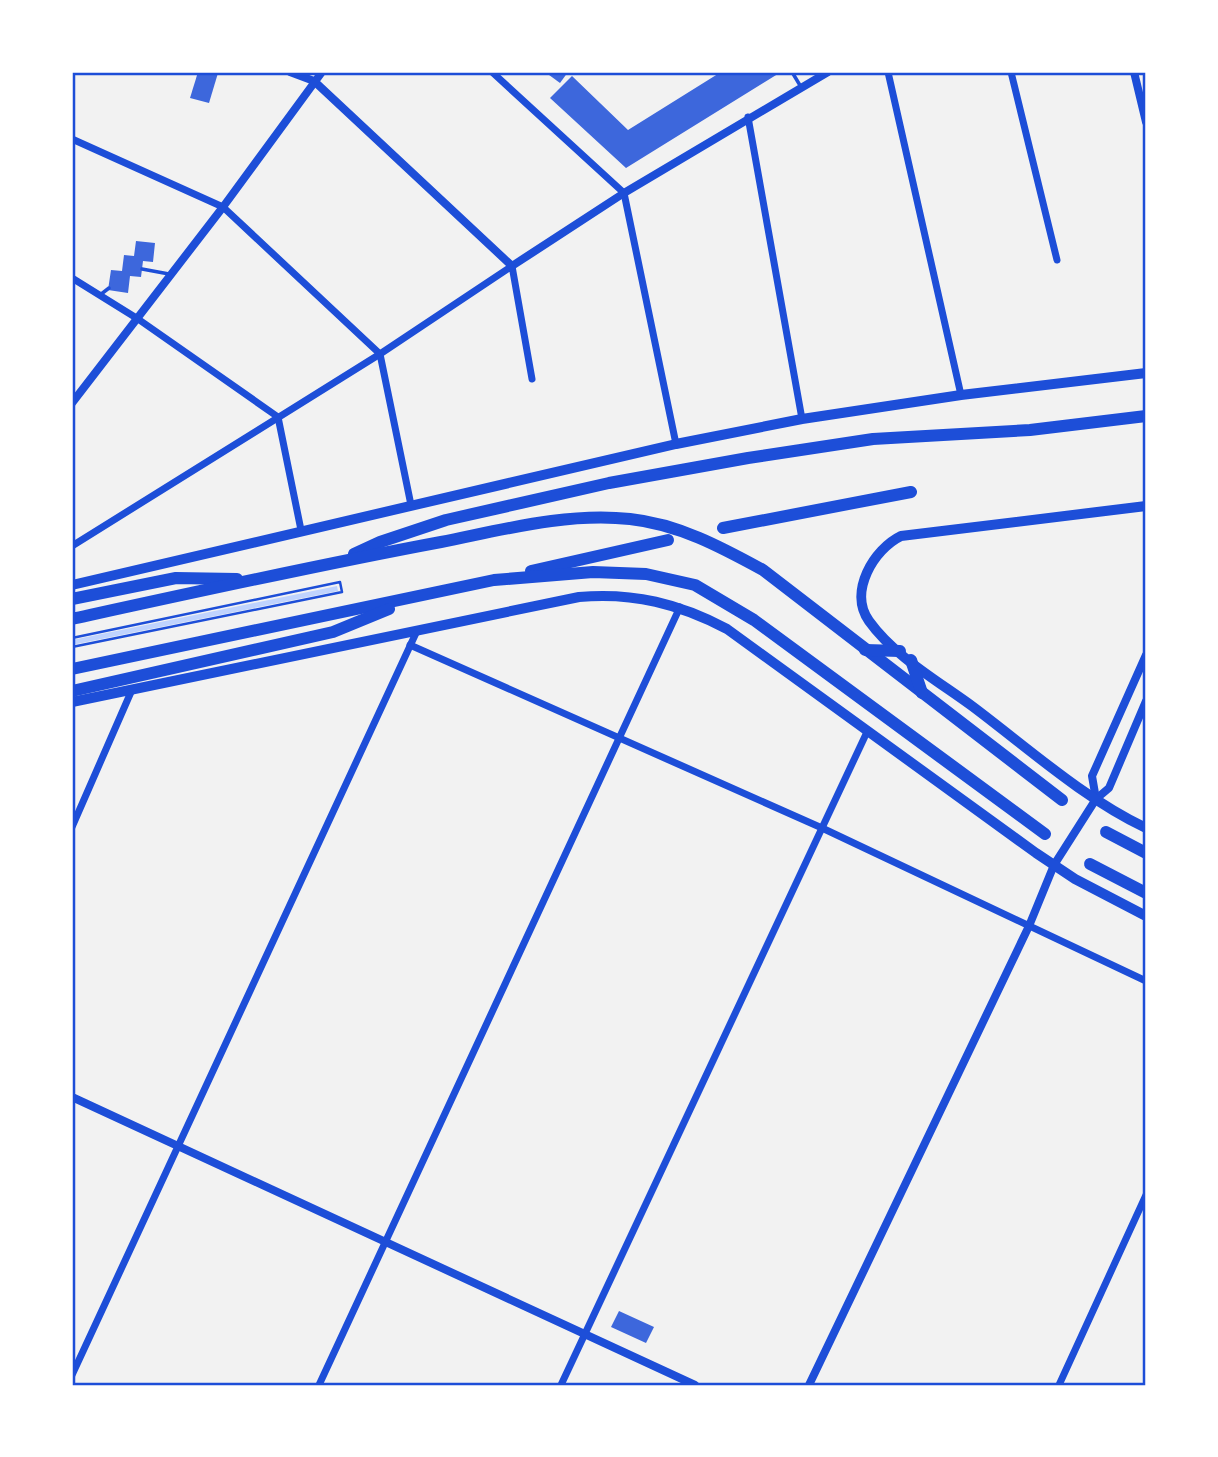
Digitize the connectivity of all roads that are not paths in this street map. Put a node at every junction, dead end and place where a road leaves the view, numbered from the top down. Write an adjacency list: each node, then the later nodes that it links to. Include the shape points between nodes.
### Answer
1 (290, 72): 9 (street)
2 (322, 72): 9 (street)
3 (492, 72): 14 (street)
4 (792, 72): 10 (lane)
5 (828, 72): 10 (street)
6 (888, 72): 27 (street)
7 (1011, 72): 16 (street)
8 (1134, 72): 12 (street)
9 (314, 81): 15 (street); 17 (street)
10 (802, 87): 11 (street)
11 (748, 117): 14 (street); 31 (street)
12 (1146, 122)
13 (72, 139): 15 (street)
14 (624, 193): 17 (street); 32 (street)
15 (223, 207): 19 (street); 24 (street)
16 (1057, 260)
17 (512, 266): 24 (street); 26 (street)
18 (142, 269): 19 (lane)
19 (172, 274): 23 (street)
20 (72, 278): 22 (street)
21 (109, 288): 22 (lane)
22 (100, 295): 23 (street)
23 (138, 319): 28 (street); 30 (street)
24 (380, 354): 30 (street); 34 (street)
25 (1146, 373): 27 (main road)
26 (532, 379)
27 (961, 395): 31 (main road)
28 (72, 403)
29 (1146, 416): 40 (highway, via 1053,428 873,439 748,457 446,520 380,542)
30 (278, 417): 37 (street); 39 (street)
31 (802, 419): 32 (main road)
32 (676, 444): 34 (main road)
33 (911, 492): 36 (highway)
34 (411, 505): 37 (main road)
35 (1146, 506): 51 (main road, via 909,534 893,540 879,551 868,570 864,602 868,620)
36 (723, 528)
37 (302, 530): 43 (main road)
38 (669, 533): 40 (highway, via 628,519 582,518); 41 (highway); 50 (highway, via 711,542 763,570)
39 (72, 546)
40 (341, 561): 42 (highway)
41 (494, 580): 45 (highway); 68 (highway, via 621,571 695,585 754,620)
42 (244, 581): 44 (highway, via 176,578); 47 (highway)
43 (72, 585)
44 (72, 599)
45 (404, 601): 54 (highway); 55 (highway, via 333,632)
46 (680, 607): 48 (main road, via 647,598 594,596); 60 (main road, via 727,629); 61 (street)
47 (72, 619)
48 (416, 633): 49 (street); 56 (main road)
49 (410, 645): 61 (street); 77 (street)
50 (865, 650): 51 (highway); 57 (highway)
51 (900, 651): 53 (main road)
52 (1146, 655): 63 (street, via 1092,776)
53 (911, 660): 57 (highway); 63 (main road)
54 (72, 669)
55 (72, 691)
56 (131, 692): 59 (main road); 64 (street)
57 (922, 694): 62 (highway)
58 (1146, 701): 63 (street, via 1109,788)
59 (72, 702)
60 (867, 732): 65 (street); 70 (main road)
61 (621, 736): 65 (street); 79 (street)
62 (1062, 800)
63 (1094, 803): 66 (main road); 70 (street)
64 (72, 827)
65 (822, 828): 74 (street); 80 (street)
66 (1146, 828)
67 (1106, 832): 69 (highway)
68 (1045, 834)
69 (1146, 853)
70 (1056, 861): 73 (main road); 74 (street)
71 (1090, 864): 72 (highway)
72 (1146, 893)
73 (1146, 916)
74 (1029, 926): 75 (street); 85 (street)
75 (1146, 981)
76 (72, 1097): 77 (street)
77 (178, 1146): 79 (street); 81 (street)
78 (1146, 1195): 86 (street)
79 (386, 1242): 80 (street); 82 (street)
80 (585, 1334): 83 (street); 84 (street)
81 (72, 1375)
82 (319, 1385)
83 (561, 1385)
84 (695, 1385)
85 (809, 1385)
86 (1059, 1385)

